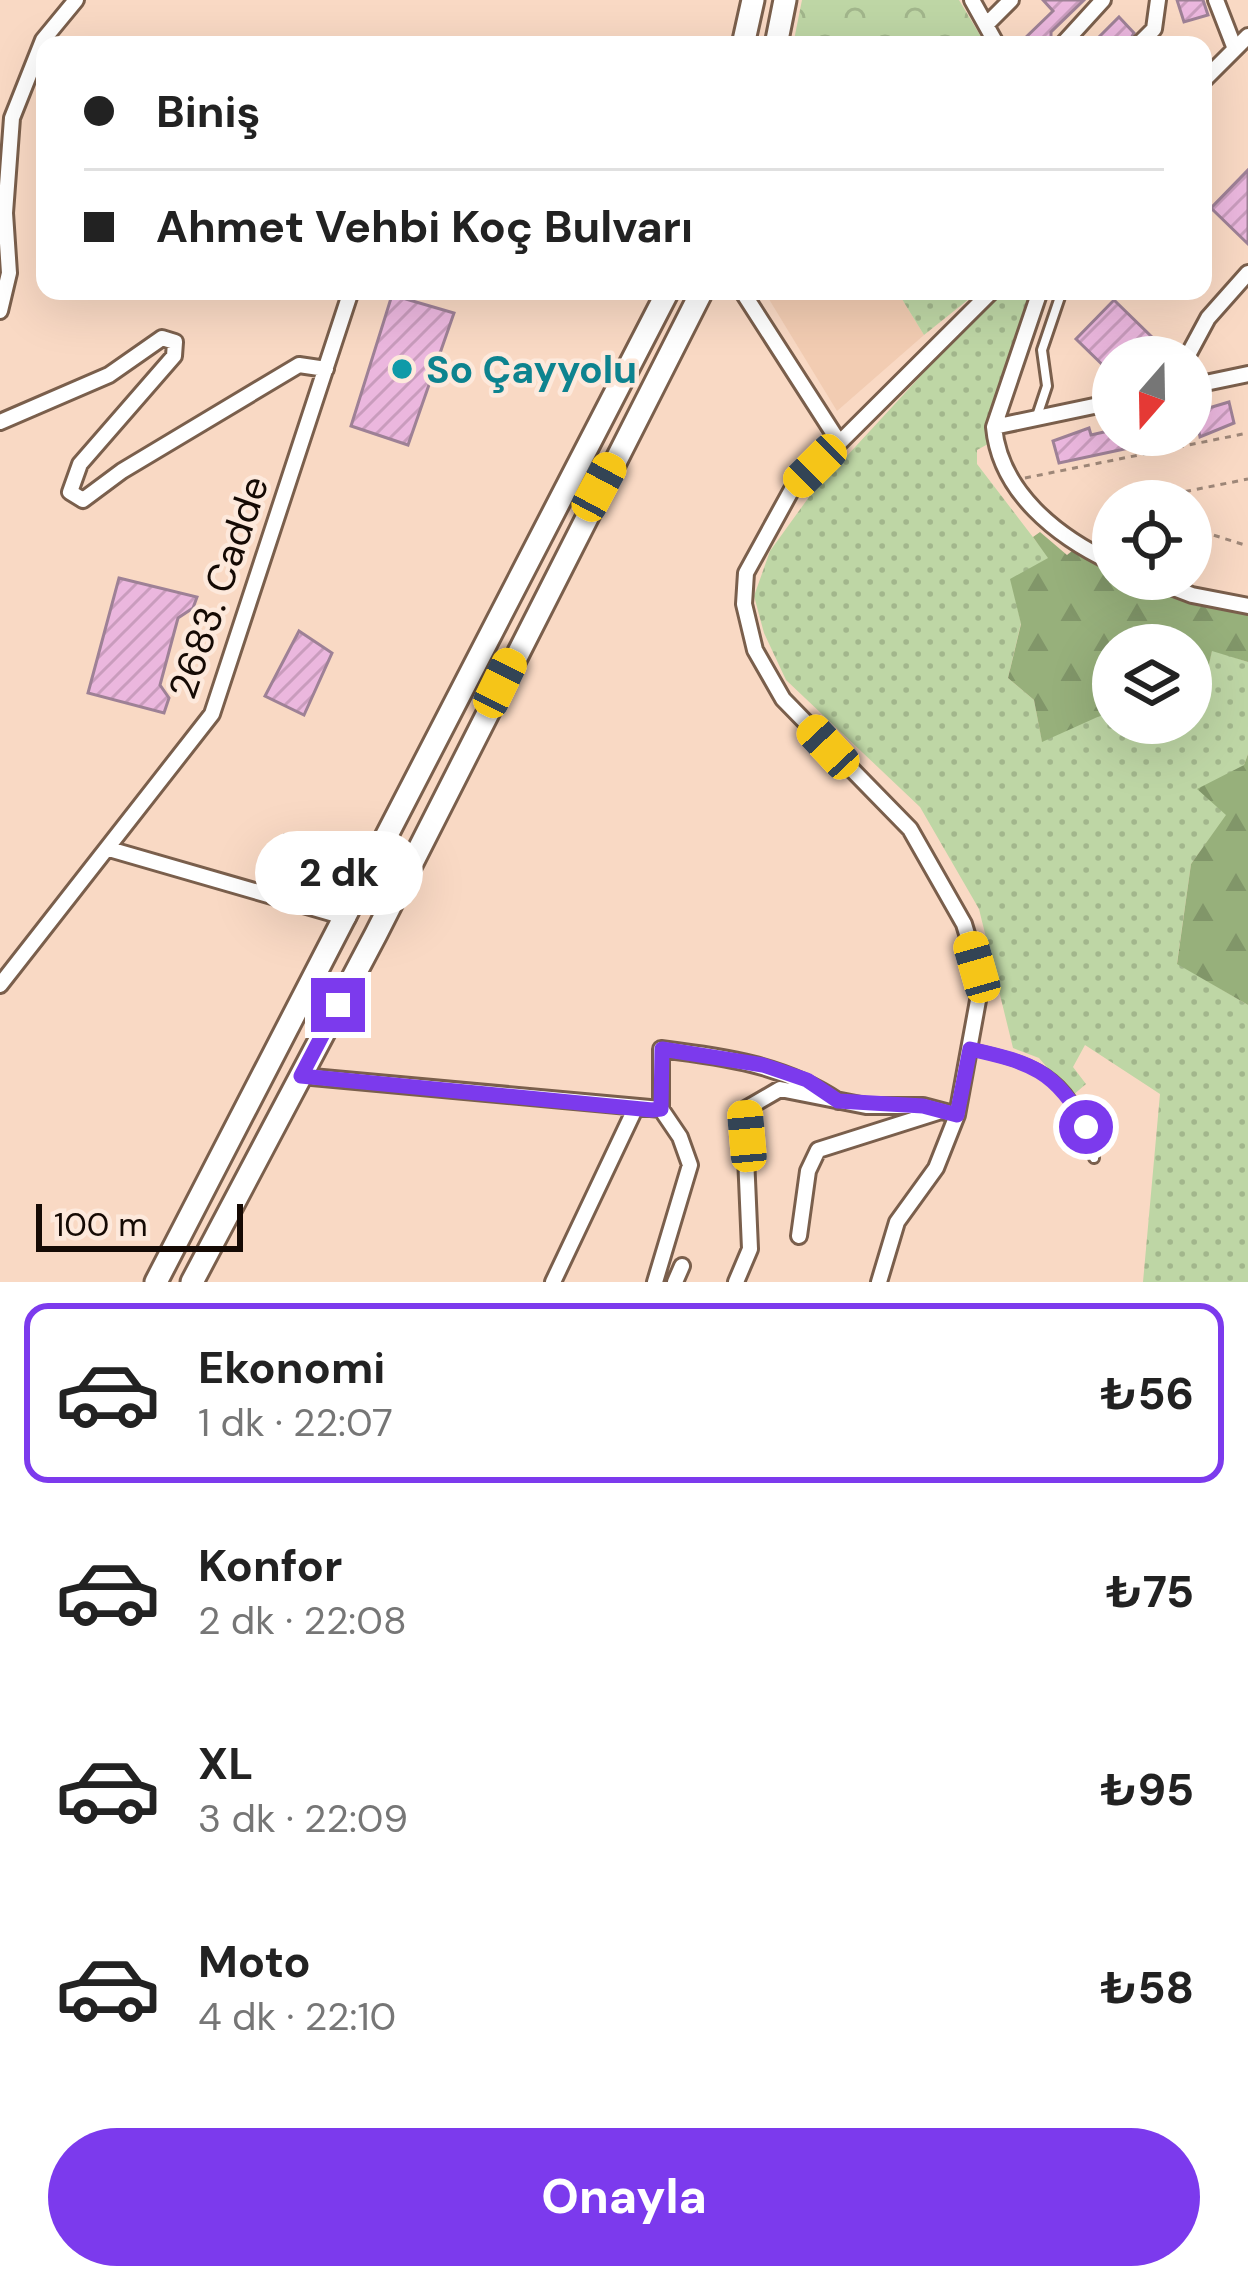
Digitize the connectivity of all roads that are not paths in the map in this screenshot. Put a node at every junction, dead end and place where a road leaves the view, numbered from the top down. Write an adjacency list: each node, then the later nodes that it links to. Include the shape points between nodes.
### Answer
1 (76, 0): 10 (street)
2 (753, 0): 11 (main road)
3 (785, 0): 12 (main road)
4 (972, 0): 9 (street)
5 (1011, 0): 9 (street)
6 (1103, 0): 14 (street)
7 (1158, 0): 15 (street)
8 (1216, 0): 17 (street)
9 (988, 23): 13 (street)
10 (46, 36)
11 (745, 36)
12 (778, 36)
13 (993, 36)
14 (1070, 36)
15 (1147, 36)
16 (1248, 36): 17 (street)
17 (1235, 49): 19 (street)
18 (36, 58): 21 (street, via 12,118)
19 (1212, 72)
20 (1248, 273): 30 (street)
21 (4, 286): 29 (street)
22 (348, 300): 31 (street, 2683. Cadde)
23 (663, 300): 43 (main road)
24 (697, 300): 48 (main road)
25 (749, 300): 38 (street)
26 (983, 300): 38 (street)
27 (1037, 300): 37 (street)
28 (1059, 300): 35 (lane, via 1042,350 1047,386)
29 (0, 311)
30 (1198, 336)
31 (326, 369): 36 (street, via 299,365 83,500 70,492 80,464 174,356 176,342 162,338 109,375); 42 (street, 2683. Cadde, via 212,714)
32 (1248, 374): 33 (street)
33 (1212, 382)
34 (1092, 406): 35 (street)
35 (1036, 418): 37 (street)
36 (0, 422)
37 (994, 427): 39 (street, via 1012,481 1060,532)
38 (839, 442): 47 (street, via 791,491 746,573 744,604 755,650 783,699 910,829 964,923 977,967)
39 (1092, 551)
40 (1212, 599): 41 (street)
41 (1248, 606)
42 (109, 849): 44 (street); 46 (street, 2683. Cadde)
43 (368, 878): 44 (lane, via 286,840); 45 (main road)
44 (263, 890): 45 (street)
45 (348, 917): 56 (main road)
46 (0, 985)
47 (970, 1049): 52 (street); 53 (lane, via 1031,1063 1048,1076 1076,1108)
48 (301, 1076): 50 (street); 57 (main road)
49 (838, 1101): 51 (street, via 763,1065 662,1049); 52 (street); 61 (street, via 780,1090 744,1110 749,1249)
50 (635, 1109): 51 (street); 58 (street)
51 (661, 1109): 59 (street, via 690,1165)
52 (950, 1113): 54 (street, via 818,1150); 62 (street, via 936,1168 897,1222)
53 (1094, 1157)
54 (799, 1236)
55 (682, 1266): 60 (street)
56 (156, 1282)
57 (192, 1282)
58 (553, 1282)
59 (655, 1282)
60 (674, 1282)
61 (736, 1282)
62 (879, 1282)

